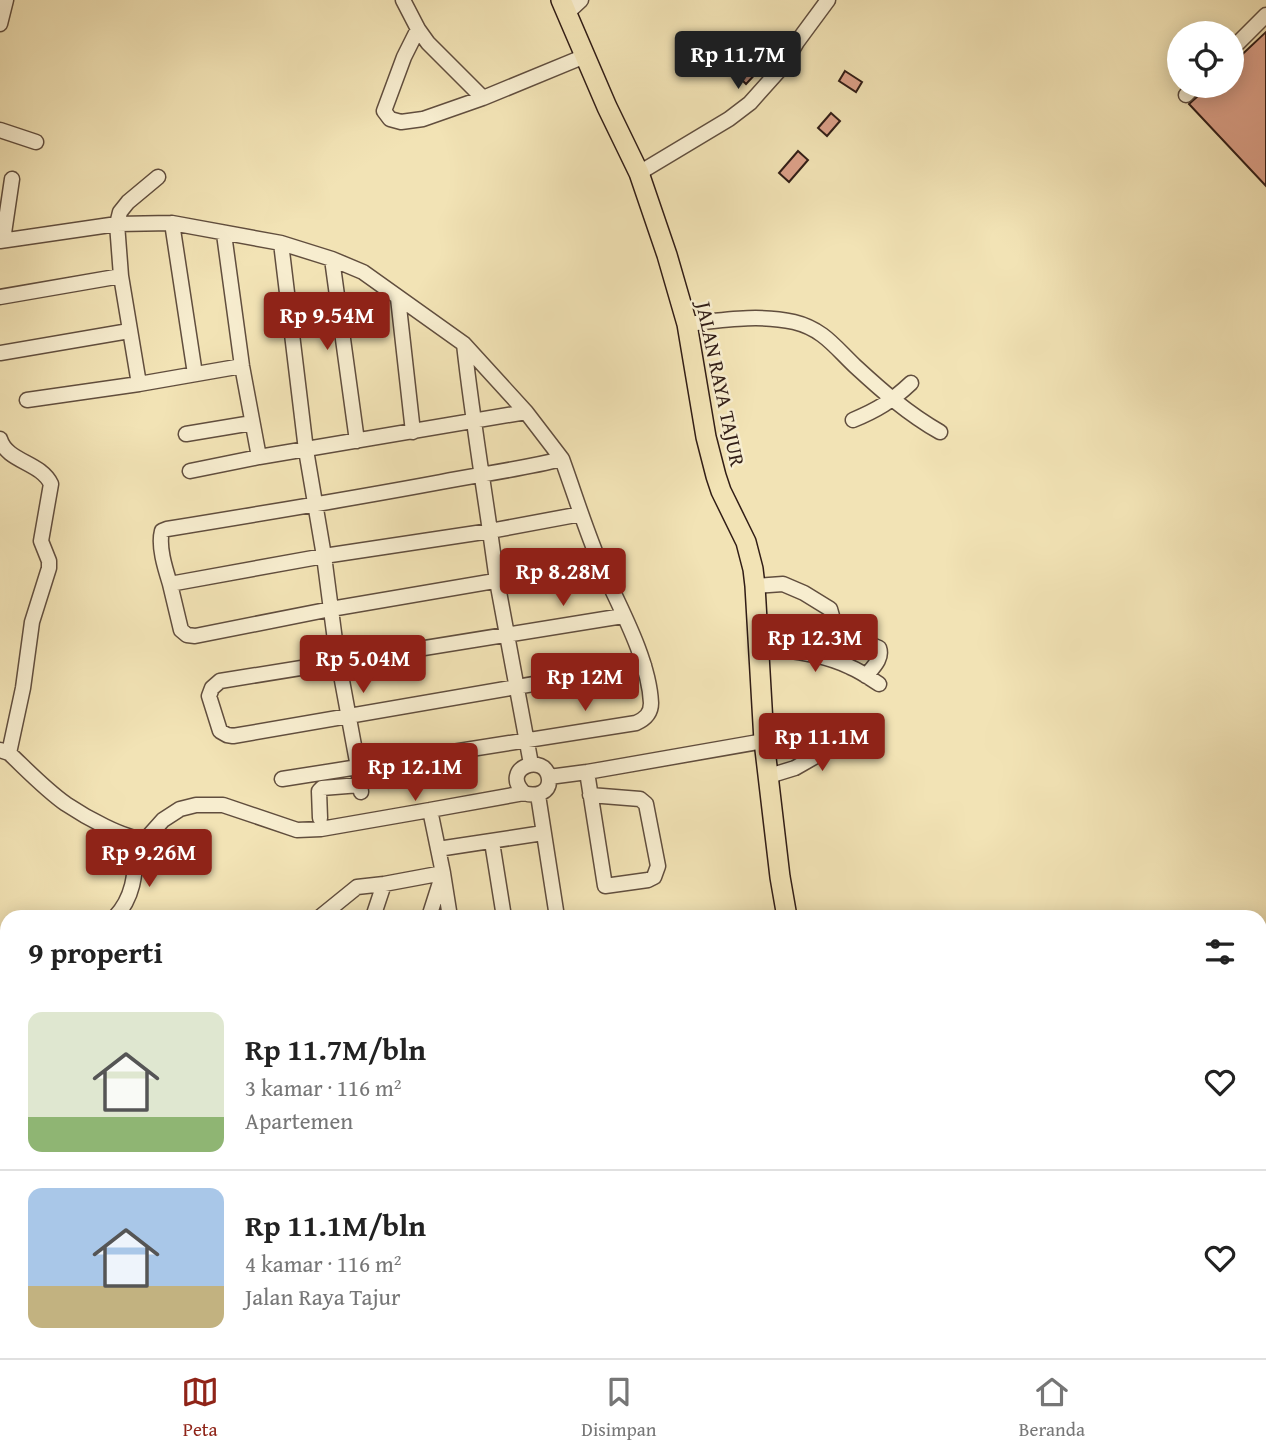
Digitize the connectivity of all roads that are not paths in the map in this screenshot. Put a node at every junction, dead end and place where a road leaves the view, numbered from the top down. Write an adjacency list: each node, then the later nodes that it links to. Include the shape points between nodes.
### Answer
1 (6, 0): 6 (street)
2 (403, 0): 7 (street)
3 (828, 0): 13 (street, via 783,66 750,103)
4 (569, 4): 9 (main road, JALAN RAYA TAJUR)
5 (1266, 15): 8 (street)
6 (0, 24)
7 (418, 29): 10 (street); 10 (street, via 386,103 387,116 401,122 423,119)
8 (1244, 37)
9 (585, 56): 10 (street); 13 (main road, JALAN RAYA TAJUR)
10 (483, 98)
11 (0, 130): 12 (street)
12 (36, 142)
13 (639, 173): 25 (main road, JALAN RAYA TAJUR)
14 (158, 177): 17 (street, via 128,202)
15 (12, 178): 19 (street)
16 (172, 223): 17 (street); 18 (street); 30 (street)
17 (117, 224): 19 (street); 22 (street)
18 (224, 233): 20 (street); 29 (street)
19 (2, 241)
20 (281, 243): 21 (street); 44 (street)
21 (332, 259): 24 (street, via 363,272); 43 (street)
22 (121, 276): 23 (street); 26 (street)
23 (0, 297)
24 (398, 298): 27 (street); 39 (street)
25 (687, 324): 33 (street, via 748,317 817,331); 56 (main road, JALAN RAYA TAJUR, via 716,476 746,542)
26 (129, 331): 28 (street); 32 (street)
27 (464, 344): 35 (street); 37 (street)
28 (0, 353)
29 (242, 366): 30 (street); 38 (street)
30 (195, 374): 32 (street)
31 (911, 383): 33 (street)
32 (139, 384): 34 (street)
33 (893, 399): 36 (street); 40 (street)
34 (27, 400)
35 (526, 412): 37 (street); 46 (street)
36 (853, 420)
37 (473, 422): 39 (street); 48 (street)
38 (252, 423): 41 (street); 45 (street)
39 (413, 432): 43 (street)
40 (940, 432)
41 (186, 434)
42 (0, 439): 70 (street, via 8,452 43,472 51,484 41,541 49,568)
43 (357, 442): 44 (street)
44 (306, 450): 45 (street); 49 (street)
45 (259, 457): 47 (street)
46 (562, 459): 48 (street); 50 (street)
47 (190, 471)
48 (482, 474): 49 (street); 51 (street)
49 (316, 505): 52 (street); 55 (street, via 162,531)
50 (582, 514): 51 (street); 53 (street)
51 (490, 531): 52 (street); 54 (street)
52 (324, 556): 55 (street); 57 (street)
53 (600, 563): 54 (street); 58 (street)
54 (497, 581): 57 (street); 59 (street)
55 (170, 583): 57 (street, via 181,630 187,635)
56 (755, 586): 60 (main road, JALAN RAYA TAJUR); 63 (street, via 783,583 804,593 830,609 836,631 879,648 879,658)
57 (331, 609): 61 (street)
58 (624, 616): 59 (street); 62 (street)
59 (508, 635): 61 (street); 65 (street)
60 (758, 646): 63 (street, via 839,662); 69 (main road, JALAN RAYA TAJUR)
61 (340, 662): 66 (street); 66 (street, via 220,681 209,696 220,731 233,736)
62 (644, 665): 65 (street); 68 (street, via 651,702 645,718)
63 (866, 676): 64 (street)
64 (879, 684)
65 (517, 686): 66 (street); 68 (street)
66 (349, 715): 72 (street)
67 (852, 728): 74 (street, via 795,768)
68 (528, 740): 71 (street); 72 (street)
69 (764, 741): 73 (street); 74 (main road, JALAN RAYA TAJUR)
70 (5, 751): 82 (street, via 66,804)
71 (531, 764): 75 (street, via 542,767); 77 (street, via 517,776 518,786)
72 (358, 767): 76 (street); 80 (street, via 360,788 322,788 319,792)
73 (587, 772): 75 (street); 78 (street)
74 (768, 776): 94 (main road, JALAN RAYA TAJUR)
75 (549, 777): 77 (street, via 547,788)
76 (282, 779)
77 (531, 794): 79 (street); 81 (street)
78 (590, 795): 78 (street, via 640,799 646,804 658,866 654,877 605,886)
79 (430, 810): 82 (street, via 297,830 223,805 195,805 163,820 145,839); 84 (street)
80 (320, 818)
81 (543, 833): 83 (street); 93 (street)
82 (136, 839): 87 (street, via 135,873)
83 (492, 842): 84 (street); 92 (street)
84 (438, 849): 85 (street)
85 (443, 873): 86 (street); 90 (street); 91 (street)
86 (384, 884): 88 (street, via 357,887); 89 (street)
87 (120, 910)
88 (329, 910)
89 (375, 910)
90 (431, 910)
91 (449, 910)
92 (503, 910)
93 (556, 910)
94 (786, 910)

